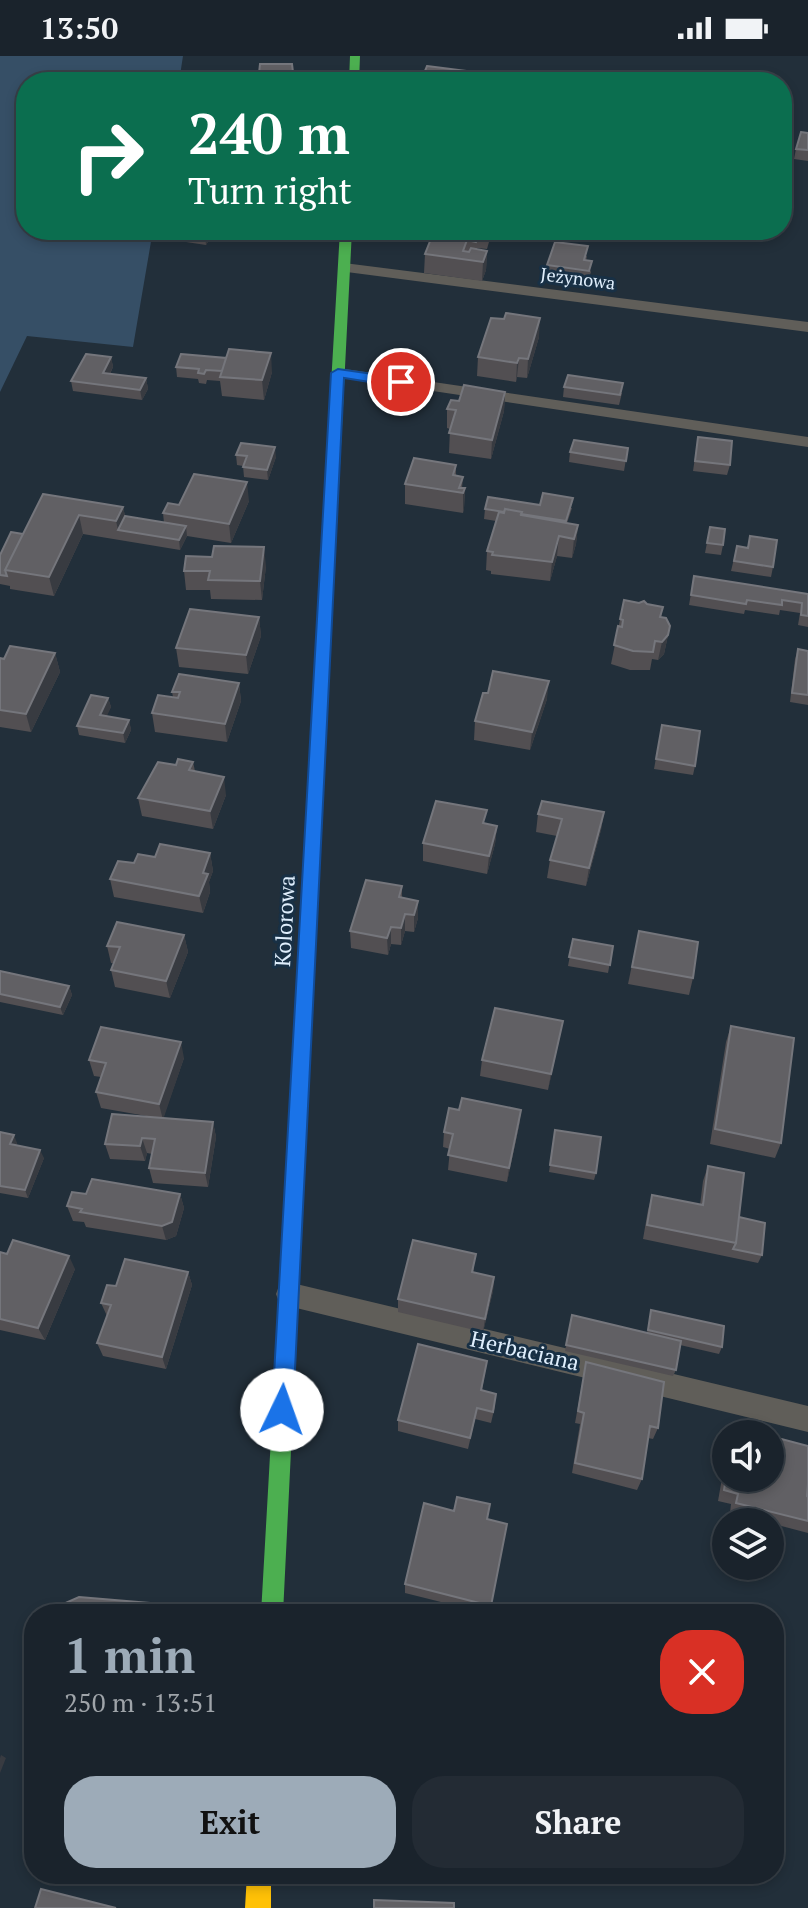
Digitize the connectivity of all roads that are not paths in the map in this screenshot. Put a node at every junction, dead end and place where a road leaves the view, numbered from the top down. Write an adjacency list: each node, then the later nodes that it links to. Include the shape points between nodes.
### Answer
1 (345, 240): 2 (street, Kolorowa)
2 (344, 268): 3 (lane, Jeżynowa); 4 (street, Kolorowa)
3 (808, 327)
4 (338, 373): 5 (lane); 6 (street, Kolorowa)
5 (808, 442)
6 (288, 1294): 7 (lane, Herbaciana); 8 (street, Kolorowa)
7 (808, 1419)
8 (272, 1604)
9 (259, 1884): 10 (street)
10 (258, 1908)

